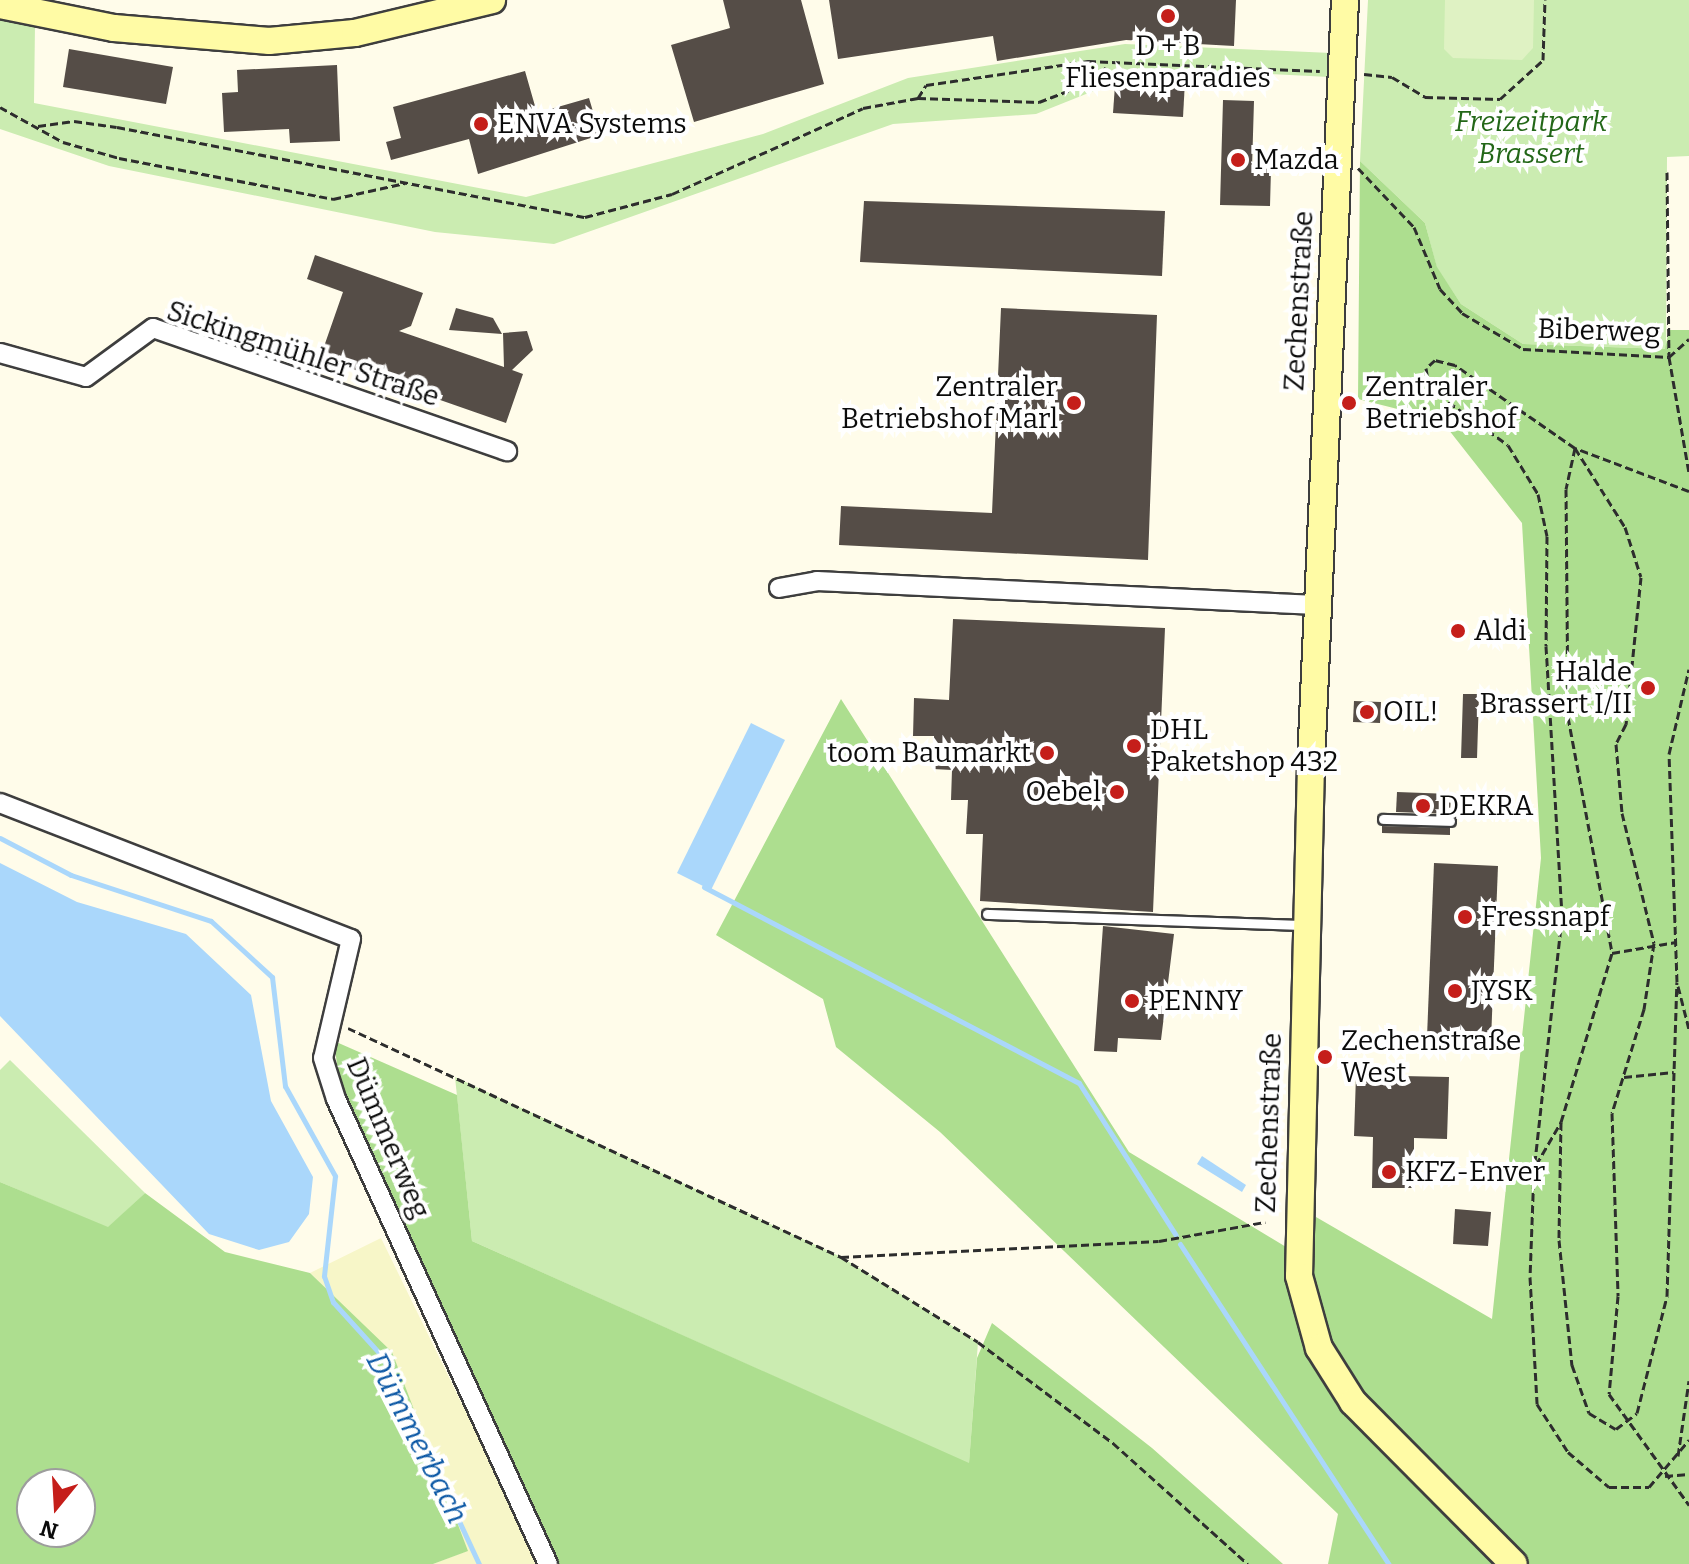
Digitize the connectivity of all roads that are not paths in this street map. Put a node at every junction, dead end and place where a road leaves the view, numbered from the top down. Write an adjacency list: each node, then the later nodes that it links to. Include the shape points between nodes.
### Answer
1 (492, 0): 3 (street, via 355,33 241,41)
2 (1345, 0): 7 (street, Zechenstraße, via 1352,73)
3 (0, 5)
4 (0, 353): 5 (street, Sickingmühler Straße, via 86,377 153,328)
5 (507, 451)
6 (779, 588): 7 (street, via 817,581)
7 (1317, 605): 12 (street, Zechenstraße)
8 (0, 803): 13 (street, Dümmerweg, via 351,939 323,1058 336,1099)
9 (1383, 819): 10 (lane)
10 (1450, 821)
11 (987, 914): 12 (lane)
12 (1308, 925): 14 (street, Zechenstraße, via 1297,1226 1307,1315 1362,1414)
13 (548, 1564)
14 (1514, 1564)

